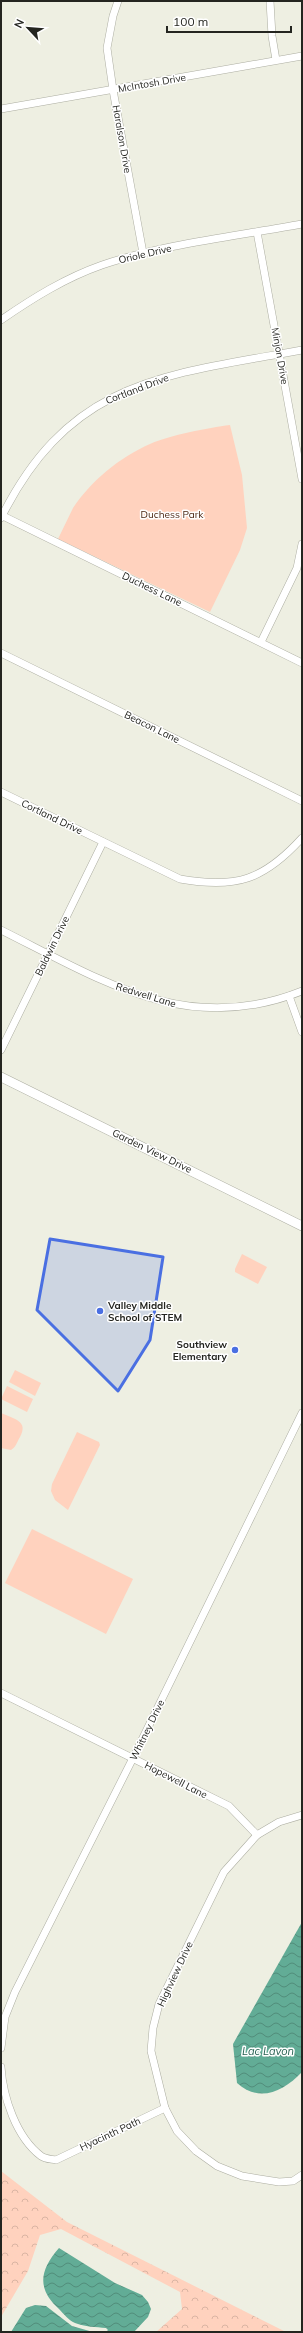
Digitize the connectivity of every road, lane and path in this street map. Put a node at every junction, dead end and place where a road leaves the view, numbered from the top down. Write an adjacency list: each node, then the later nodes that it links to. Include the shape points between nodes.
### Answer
1 (118, 1): 5 (street, Haralson Drive, via 108,48)
2 (270, 1): 4 (street)
3 (302, 56): 4 (street, McIntosh Drive)
4 (276, 60): 5 (street, McIntosh Drive)
5 (113, 90): 6 (street, McIntosh Drive); 9 (street, Haralson Drive)
6 (1, 109)
7 (302, 224): 8 (street, Oriole Drive)
8 (257, 232): 9 (street, Oriole Drive); 12 (street, Minjon Drive)
9 (143, 254): 10 (street, Oriole Drive, via 102,265 67,279 29,300)
10 (1, 320)
11 (302, 350): 12 (street, Cortland Drive)
12 (279, 354): 13 (street, Minjon Drive); 14 (street, Cortland Drive, via 163,376 110,397 78,417 51,442 27,471)
13 (302, 479)
14 (1, 516): 16 (street, Duchess Lane)
15 (302, 544): 16 (street, via 297,568)
16 (261, 642): 18 (street, Duchess Lane)
17 (1, 653): 20 (street, Beacon Lane)
18 (302, 662)
19 (1, 792): 22 (street, Cortland Drive)
20 (302, 801)
21 (302, 838): 22 (street, Cortland Drive, via 283,859 259,874 230,883 206,884 180,879)
22 (102, 842): 24 (street, Baldwin Drive)
23 (1, 930): 24 (street, Redwell Lane)
24 (48, 953): 26 (street, Redwell Lane, via 118,987 173,1005 234,1008); 28 (street, Baldwin Drive)
25 (302, 991): 26 (street, Redwell Lane)
26 (289, 996): 27 (street)
27 (302, 1032)
28 (1, 1050)
29 (1, 1077): 30 (street, Garden View Drive)
30 (302, 1226)
31 (302, 1414): 33 (street, Whitney Drive)
32 (1, 1693): 33 (street, Hopewell Lane)
33 (133, 1758): 35 (street, Hopewell Lane, via 229,1806); 36 (street, Whitney Drive)
34 (302, 1814): 35 (street, Highview Drive, via 279,1822)
35 (257, 1835): 39 (street, Highview Drive, via 224,1872 159,2004 151,2051)
36 (3, 2017): 37 (street, Whitney Drive)
37 (1, 2048)
38 (1, 2067): 39 (street, Hyacinth Path, via 3,2088 11,2114 31,2146 42,2157 56,2160)
39 (165, 2108): 40 (street, Highview Drive, via 177,2130 196,2151 217,2166 242,2176 279,2182 293,2181)
40 (302, 2175)

